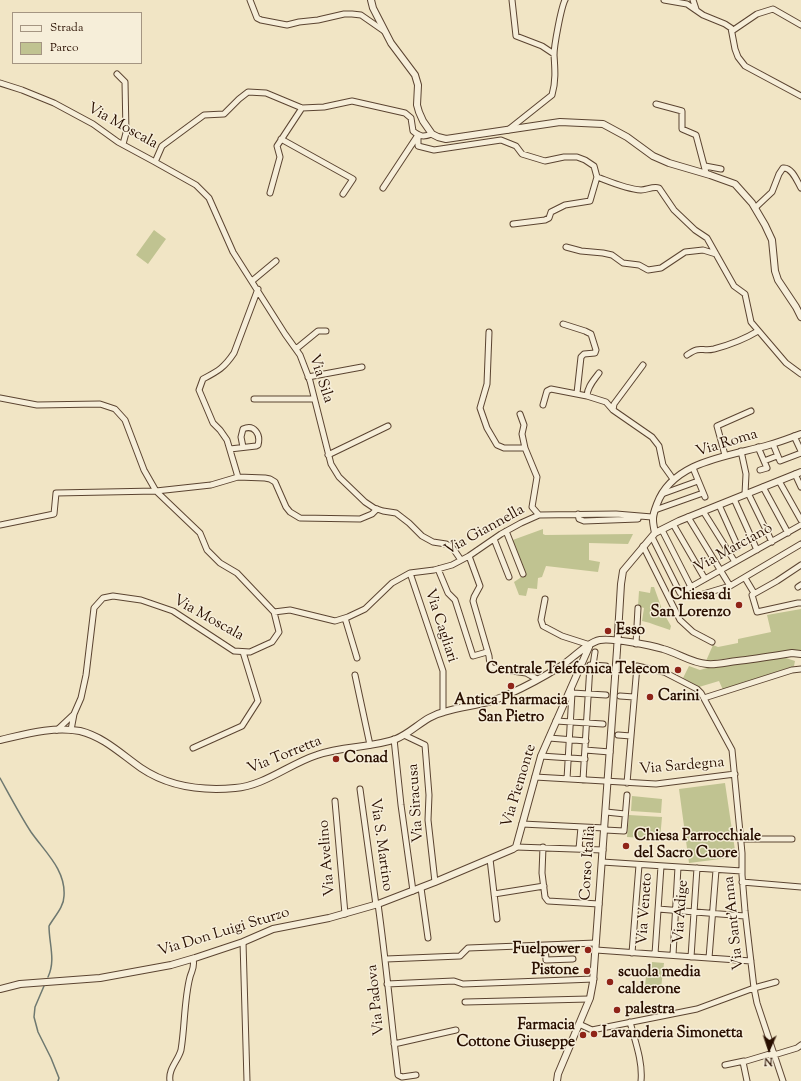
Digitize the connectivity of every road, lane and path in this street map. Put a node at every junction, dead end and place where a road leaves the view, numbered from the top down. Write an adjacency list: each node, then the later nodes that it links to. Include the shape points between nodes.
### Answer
1 (250, 0): 9 (street, via 257,18 261,20 287,25 352,14 361,15)
2 (371, 0): 9 (street)
3 (512, 0): 11 (street, via 516,36 542,46)
4 (565, 0): 11 (street)
5 (664, 0): 7 (street, via 687,4)
6 (693, 0): 7 (street)
7 (696, 10): 10 (street, via 725,24)
8 (801, 25): 10 (street, via 773,9 757,14)
9 (385, 31): 18 (street, via 390,43 415,75 419,112)
10 (732, 31): 14 (street, via 735,49 745,66)
11 (554, 54): 17 (street, via 552,95)
12 (117, 74): 21 (street, via 125,82 126,133)
13 (0, 83): 21 (street, Via Moscala, via 54,103)
14 (801, 96)
15 (656, 104): 23 (street, via 682,111 682,129 696,135)
16 (302, 108): 19 (street, Via Moscala, via 324,107 352,101 405,113 411,118 413,131); 20 (street); 22 (street, Via Moscala, via 266,93 248,92 224,114 204,115 162,146)
17 (507, 130): 18 (street, via 446,139); 25 (street, via 560,122 603,124 653,156)
18 (432, 134): 19 (street, via 424,137)
19 (418, 135): 26 (street, Via Moscala, via 418,146 434,150 501,140 516,146 522,154 545,161 577,157 591,163); 27 (street)
20 (281, 139): 29 (street, via 277,146 280,157); 30 (street, via 353,179)
21 (123, 144): 22 (street, Via Moscala)
22 (155, 162): 36 (street, Via Sila, via 196,185 209,198 234,252)
23 (705, 166): 24 (street); 25 (street)
24 (721, 169)
25 (706, 173): 31 (street, via 735,184)
26 (597, 177): 32 (street, via 590,201 565,205 551,212 549,218); 34 (street, via 636,189 659,188 674,210 707,238)
27 (383, 188)
28 (801, 188): 31 (street, via 790,170 783,168 772,192)
29 (270, 193)
30 (343, 194)
31 (755, 208): 38 (street, via 772,240 778,280)
32 (513, 224)
33 (566, 247): 34 (street, via 612,255 623,263 639,265 648,270 661,268 685,252 702,250)
34 (716, 254): 41 (street, via 734,286 745,294 751,322)
35 (276, 261): 36 (street)
36 (252, 281): 37 (street, Via Sila)
37 (258, 289): 43 (street, Via Sila); 66 (street, via 234,353 218,372 203,379 198,390 213,423)
38 (801, 317)
39 (563, 324): 50 (street, via 590,334 596,350 595,354 582,355)
40 (326, 331): 43 (street, via 318,331)
41 (758, 331): 44 (street, via 748,338 712,349 696,349); 48 (street, via 786,363)
42 (489, 332): 64 (street, via 487,384 480,408 497,445 504,448)
43 (296, 349): 49 (street, Via Sila)
44 (687, 354)
45 (644, 365): 56 (street, via 614,404)
46 (362, 367): 49 (street)
47 (599, 373): 51 (street, via 587,391)
48 (801, 374)
49 (308, 377): 54 (street, Via Sila)
50 (577, 393): 51 (street); 55 (street, via 548,389)
51 (587, 396): 56 (street, via 606,402)
52 (0, 398): 82 (street, via 37,405 100,404 116,409 125,420 144,470)
53 (254, 399): 54 (street)
54 (314, 399): 69 (street, Via Sila)
55 (542, 406)
56 (613, 410): 77 (street, via 652,437 660,446 663,465)
57 (751, 411): 70 (street, via 717,426)
58 (520, 414): 64 (street, via 524,425 522,434)
59 (388, 426): 69 (street)
60 (801, 434): 61 (street, Via Roma)
61 (794, 436): 62 (street, Via Roma); 68 (street)
62 (773, 444): 65 (street, Via Roma); 71 (street)
63 (243, 447): 63 (street, via 258,445 258,432 253,428 243,429); 66 (street)
64 (525, 448): 91 (street, via 537,477 532,507)
65 (758, 448): 67 (street, Via Roma); 72 (street)
66 (230, 449): 76 (street)
67 (741, 451): 70 (street, Via Roma); 83 (street)
68 (801, 452): 71 (street, via 780,461)
69 (328, 455): 87 (street, Via Sila, via 330,464 339,477 365,502)
70 (725, 455): 73 (street, Via Roma)
71 (777, 456): 72 (street)
72 (764, 461): 74 (street, via 766,468)
73 (693, 468): 77 (street, Via Roma); 78 (street)
74 (760, 470)
75 (798, 473): 79 (street); 81 (street)
76 (238, 477): 82 (street, via 211,485); 87 (street, via 270,479 275,482 286,507 300,518 360,519)
77 (673, 479): 84 (street, Via Roma)
78 (698, 481): 84 (street); 88 (street, via 704,495)
79 (779, 481): 80 (street); 95 (street)
80 (763, 487): 83 (street); 101 (street)
81 (801, 487)
82 (156, 492): 97 (street, via 56,493 54,514); 127 (street, via 200,533 207,550 220,563 237,574)
83 (747, 494): 85 (street); 104 (street)
84 (660, 495): 88 (street, Via Roma)
85 (734, 499): 86 (street); 107 (street)
86 (719, 505): 89 (street); 108 (street, via 738,547)
87 (377, 509): 110 (street, Via Sila, via 396,513 422,536 452,547)
88 (655, 510): 92 (street, Via Roma)
89 (703, 511): 93 (street); 108 (street)
90 (578, 514): 91 (street, Via Giannella); 92 (street, Via Giannella); 94 (street, via 579,519 584,521)
91 (539, 516): 100 (street, Via Giannella)
92 (652, 517): 102 (street)
93 (688, 517): 96 (street); 114 (street)
94 (638, 519)
95 (801, 520)
96 (673, 524): 99 (street); 119 (street)
97 (0, 525)
98 (801, 525): 101 (street, Via Marcianò)
99 (662, 530): 102 (street); 121 (street)
100 (506, 531): 103 (street, Via Giannella); 116 (street)
101 (788, 533): 104 (street, Via Marcianò)
102 (653, 535): 106 (street, Corso Italia); 121 (street, Via Marcianò, via 680,593)
103 (494, 539): 109 (street, Via Giannella); 117 (street)
104 (772, 542): 107 (street, Via Marcianò)
105 (801, 544): 118 (street)
106 (643, 546): 129 (street, Corso Italia, via 623,571); 130 (street, via 680,620 693,632)
107 (757, 550): 111 (street, Via Marcianò)
108 (728, 552): 111 (street)
109 (469, 556): 110 (street, Via Giannella); 134 (street, via 480,586 473,601)
110 (461, 560): 113 (street, Via Giannella)
111 (735, 562): 114 (street, Via Marcianò)
112 (801, 564): 122 (street)
113 (438, 569): 115 (street, Via Giannella); 134 (street, via 448,593 455,600 472,656)
114 (720, 571): 119 (street, Via Marcianò); 120 (street)
115 (410, 574): 128 (street, Via Giannella, via 392,583 365,608); 149 (street, Via Cagliari, via 443,671)
116 (522, 574)
117 (509, 577)
118 (745, 578): 120 (street); 122 (street)
119 (705, 579): 121 (street, Via Marcianò)
120 (730, 586): 123 (street)
121 (691, 587)
122 (753, 594): 125 (street, via 757,612)
123 (700, 595)
124 (545, 600): 132 (street, via 541,620 543,626 562,636)
125 (801, 603)
126 (638, 608): 131 (street)
127 (274, 612): 128 (street, Via Giannella, via 290,610 334,621); 133 (street, Via Moscala, via 279,632 272,642 250,652)
128 (345, 618): 137 (street)
129 (618, 641): 131 (street, Via Torretta); 132 (street, Via Torretta, via 599,640); 168 (street, Corso Italia)
130 (712, 642)
131 (636, 644): 136 (street, Via Torretta, via 664,649 691,661 707,664)
132 (590, 645): 142 (street, Via Torretta); 143 (street, Via Piemonte)
133 (243, 652): 150 (street, Via Moscala, via 234,651 173,612 141,600 113,596 103,598 94,608 86,675); 166 (street, via 258,701 242,726)
134 (487, 652): 142 (street, via 492,668 526,673)
135 (595, 652): 138 (street)
136 (801, 654)
137 (356, 658)
138 (592, 665): 139 (street); 144 (street)
139 (606, 666)
140 (801, 669): 148 (street)
141 (355, 675): 165 (street)
142 (537, 679): 149 (street, Via Torretta, via 495,701)
143 (572, 690): 144 (street); 151 (street, Via Piemonte); 152 (street)
144 (588, 694): 145 (street); 153 (street)
145 (606, 695)
146 (620, 696): 147 (street)
147 (634, 697): 148 (street, Via Sant'Anna, via 637,666 664,672 697,690); 159 (street)
148 (704, 698): 172 (street, Via Sant'Anna, via 732,750)
149 (443, 712): 157 (street, Via Torretta, via 427,719)
150 (74, 714): 155 (street); 156 (street)
151 (556, 721): 152 (street); 160 (street, Via Piemonte)
152 (570, 722): 153 (street); 163 (street)
153 (587, 724): 154 (street); 164 (street)
154 (604, 724)
155 (57, 730): 156 (street, Via Torretta); 162 (street, Via Torretta, via 34,732)
156 (71, 730): 165 (street, Via Torretta, via 103,740 162,780 206,789 244,787 323,753)
157 (404, 735): 161 (street, Via Torretta); 200 (street, Via Siracusa, via 425,745 428,820)
158 (618, 735): 159 (street)
159 (631, 736): 177 (street)
160 (548, 738): 163 (street); 169 (street, Via Piemonte)
161 (394, 739): 165 (street, Via Torretta); 205 (street)
162 (0, 740)
163 (569, 740): 164 (street); 170 (street)
164 (586, 740): 167 (street)
165 (370, 745)
166 (193, 748)
167 (585, 750): 168 (street); 171 (street)
168 (610, 752): 176 (street, Corso Italia)
169 (541, 756): 170 (street); 173 (street, Via Piemonte)
170 (568, 758): 171 (street); 174 (street)
171 (585, 759): 175 (street)
172 (735, 774): 177 (street, Via Sardegna, via 656,784); 186 (street, Via Sant'Anna)
173 (535, 777): 174 (street, Via Sardegna); 183 (street, Via Piemonte)
174 (567, 779): 175 (street, Via Sardegna)
175 (583, 780): 176 (street, Via Sardegna)
176 (608, 782): 177 (street, Via Sardegna); 181 (street, Corso Italia)
177 (628, 783)
178 (360, 788): 207 (street, Via S. Martino)
179 (627, 795): 182 (street)
180 (335, 801): 212 (street, Via Avelino)
181 (606, 812): 182 (street); 185 (street, Corso Italia)
182 (625, 814): 185 (street, via 624,831)
183 (522, 824): 184 (street); 188 (street, Via Piemonte)
184 (581, 827): 185 (street); 190 (street)
185 (605, 829): 191 (street, Corso Italia)
186 (741, 839): 187 (street); 199 (street, Via Sant'Anna)
187 (792, 839)
188 (516, 847): 189 (street); 192 (street, Via Don Luigi Sturzo)
189 (543, 848): 190 (street); 202 (street)
190 (579, 849): 191 (street)
191 (603, 850): 193 (street, Corso Italia)
192 (490, 859): 200 (street, Via Don Luigi Sturzo); 206 (street)
193 (602, 862): 194 (street); 208 (street, Corso Italia)
194 (639, 865): 195 (street); 221 (street)
195 (661, 866): 196 (street); 209 (street, Via Veneto)
196 (678, 867): 197 (street); 210 (street)
197 (697, 868): 198 (street); 211 (street, Via Adige)
198 (716, 870): 199 (street); 213 (street)
199 (742, 871): 201 (street, Via Sant'Anna)
200 (435, 882): 204 (street, Via Don Luigi Sturzo)
201 (742, 882): 203 (street); 214 (street, Via Sant'Anna)
202 (544, 886): 206 (street); 208 (street, via 548,901)
203 (801, 887)
204 (421, 888): 205 (street, Via Don Luigi Sturzo); 216 (street)
205 (413, 891): 207 (street, Via Don Luigi Sturzo)
206 (494, 894): 215 (street)
207 (377, 904): 212 (street, Via Don Luigi Sturzo); 227 (street, Via Padova)
208 (599, 904): 218 (street, Corso Italia)
209 (658, 909): 210 (street); 222 (street, Via Veneto)
210 (676, 911): 211 (street); 223 (street)
211 (694, 912): 213 (street); 224 (street, Via Adige)
212 (345, 914): 217 (street, Via Don Luigi Sturzo, via 273,929)
213 (713, 914): 214 (street); 225 (street)
214 (745, 916): 229 (street, Via Sant'Anna)
215 (497, 919)
216 (428, 938)
217 (242, 942): 226 (street, Via Don Luigi Sturzo); 247 (street)
218 (596, 943): 219 (street); 220 (street, Corso Italia)
219 (545, 945): 227 (street, via 468,948 460,956); 228 (street, via 546,960)
220 (596, 950): 221 (street); 230 (street, Corso Italia)
221 (632, 952): 222 (street)
222 (655, 954): 223 (street)
223 (673, 955): 224 (street)
224 (691, 957): 225 (street)
225 (709, 958): 229 (street)
226 (193, 959): 234 (street, Via Don Luigi Sturzo, via 100,978 20,984); 246 (street, via 181,1050 172,1068)
227 (386, 959): 232 (street, Via Padova)
228 (573, 959)
229 (750, 961): 233 (street, Via Sant'Anna)
230 (594, 979): 232 (street); 235 (street, Corso Italia)
231 (776, 982): 233 (street)
232 (387, 984): 240 (street, Via Padova)
233 (754, 988): 237 (street, via 697,1009); 242 (street, Via Sant'Anna)
234 (0, 989)
235 (589, 999): 236 (street); 238 (street, Corso Italia)
236 (465, 1002)
237 (630, 1022): 238 (street, via 592,1030); 249 (street, via 642,1075)
238 (579, 1024): 248 (street, Corso Italia)
239 (456, 1030): 240 (street)
240 (394, 1044): 245 (street, Via Padova, via 398,1076)
241 (801, 1045): 242 (street)
242 (774, 1054): 243 (street); 251 (street, Via Sant'Anna)
243 (744, 1061): 244 (street); 250 (street)
244 (725, 1065)
245 (416, 1075)
246 (170, 1081)
247 (246, 1081)
248 (557, 1081)
249 (641, 1081)
250 (747, 1081)
251 (783, 1081)

